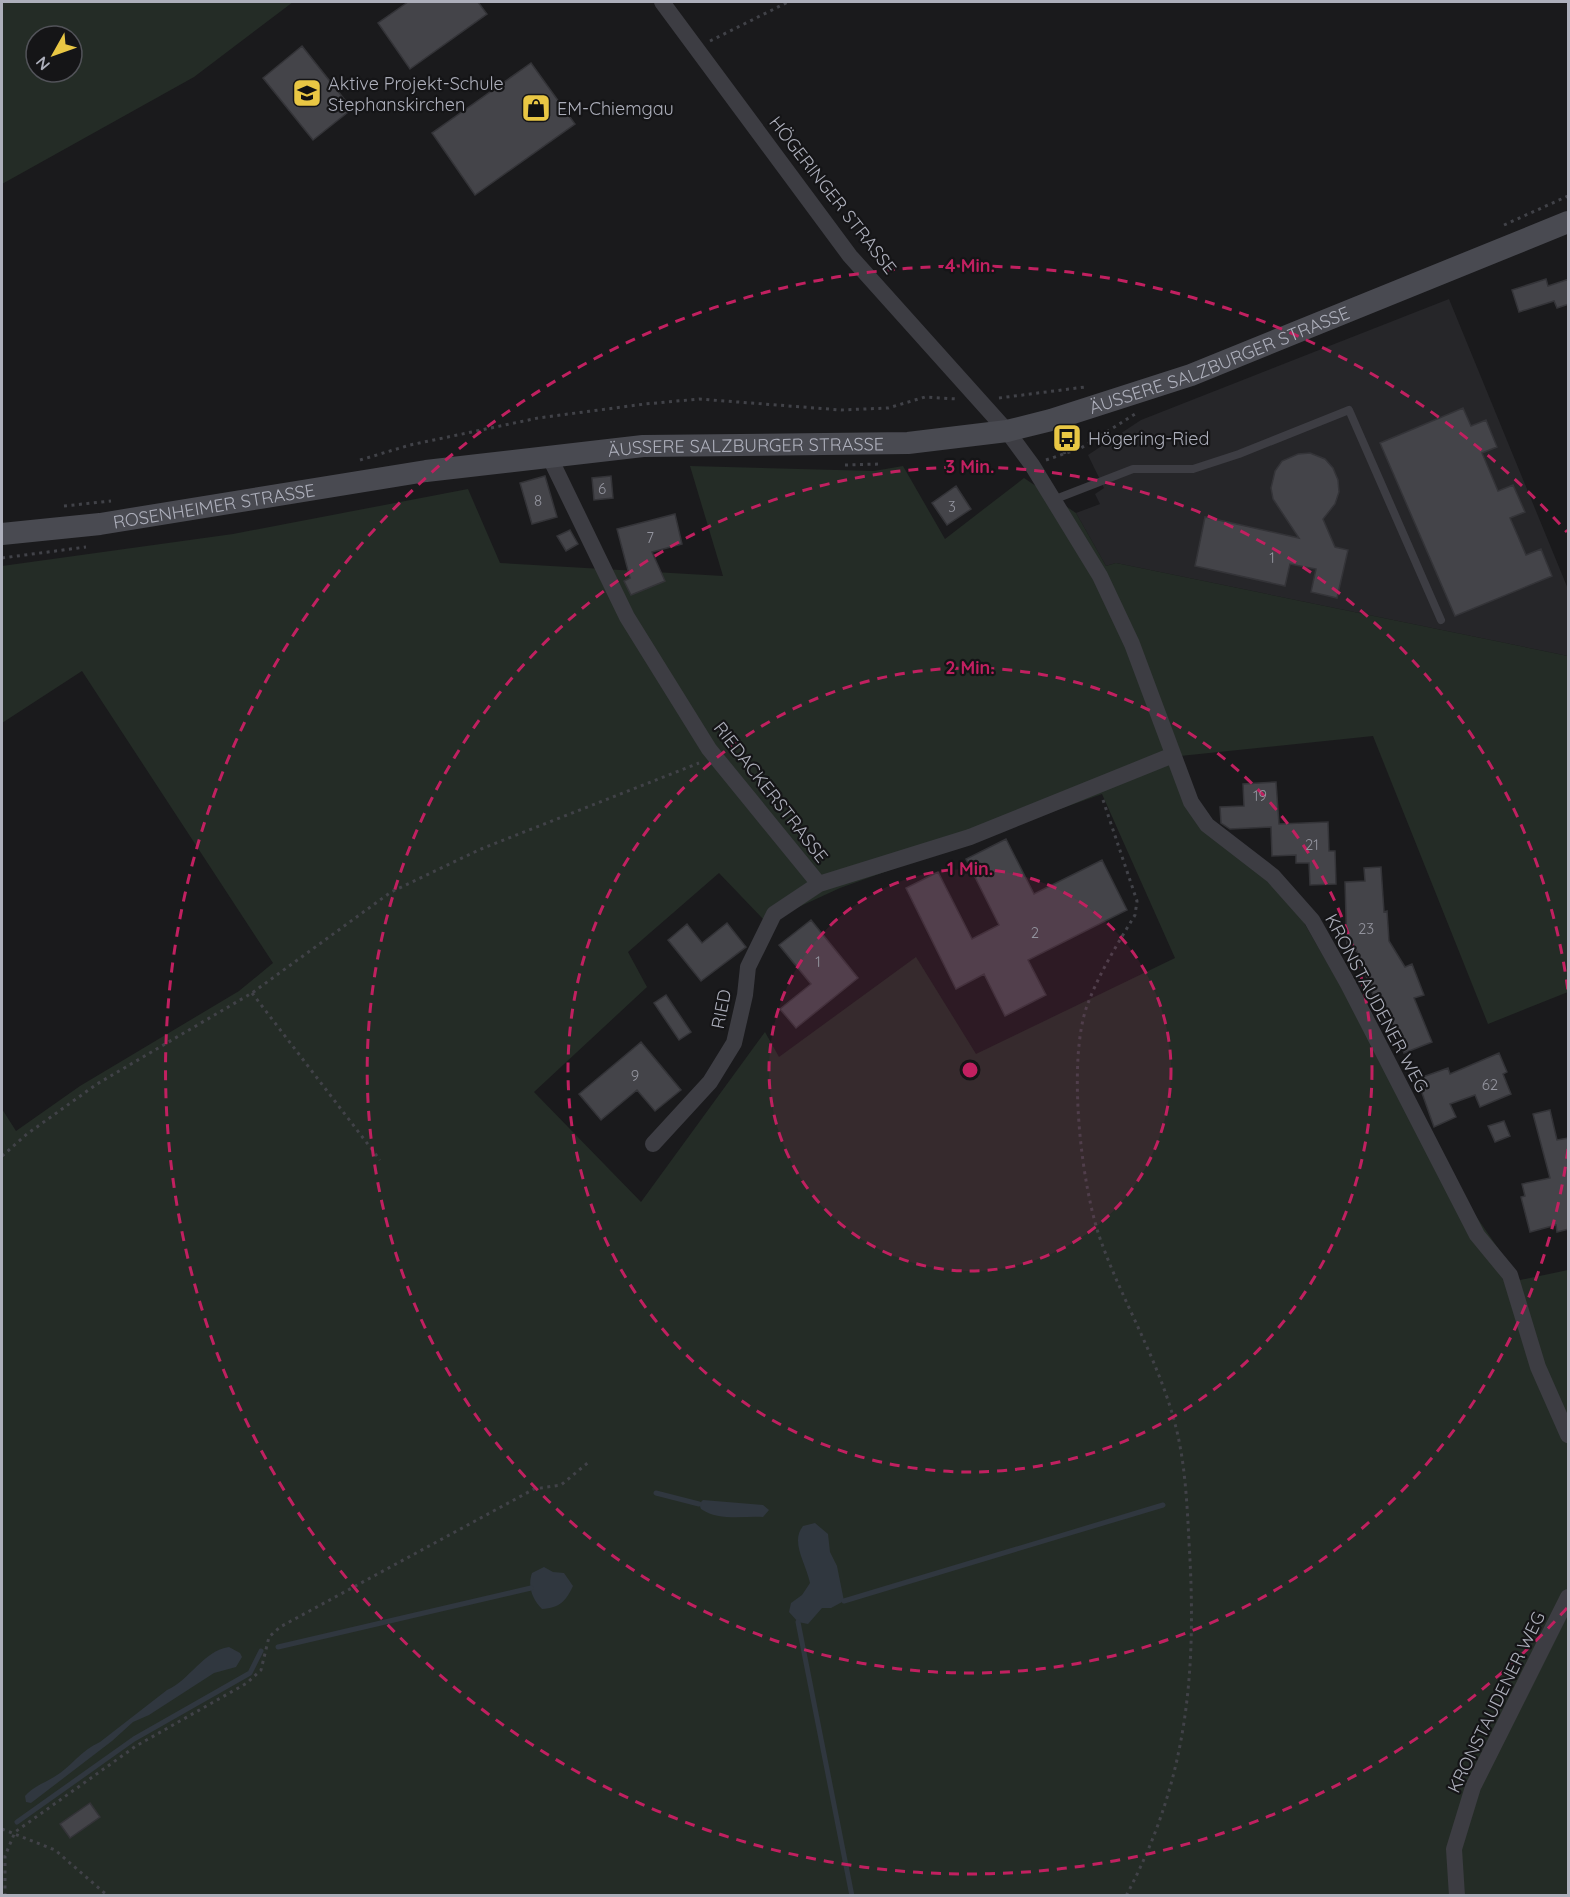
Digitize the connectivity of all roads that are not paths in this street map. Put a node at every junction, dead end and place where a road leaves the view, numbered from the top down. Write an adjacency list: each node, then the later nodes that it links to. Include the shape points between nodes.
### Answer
1 (662, 2): 3 (street, HÖGERINGER STRASSE, via 850,256)
2 (1569, 222): 3 (main road, ÄUSSERE SALZBURGER STRASSE, via 1191,375)
3 (1007, 431): 4 (main road, ÄUSSERE SALZBURGER STRASSE, via 908,443 643,446); 6 (street, KRONSTAUDENER WEG)
4 (549, 456): 5 (main road, ÄUSSERE SALZBURGER STRASSE); 10 (street, RIEDACKERSTRASSE, via 627,617 715,756)
5 (426, 471): 7 (main road, ROSENHEIMER STRASSE, via 100,524)
6 (1053, 500): 8 (lane, via 1133,469 1192,469 1349,410); 9 (street, KRONSTAUDENER WEG, via 1132,644)
7 (2, 534)
8 (1441, 620)
9 (1173, 755): 10 (street, RIEDACKERSTRASSE, via 970,837); 12 (street, KRONSTAUDENER WEG, via 1191,801 1207,825 1274,876 1317,929 1477,1235 1510,1275 1538,1366)
10 (819, 884): 11 (street, RIED, via 774,914 748,967 734,1043 710,1082)
11 (653, 1144)
12 (1569, 1435)
13 (1569, 1597): 14 (street, KRONSTAUDENER WEG, via 1473,1786 1454,1849)
14 (1457, 1896)

